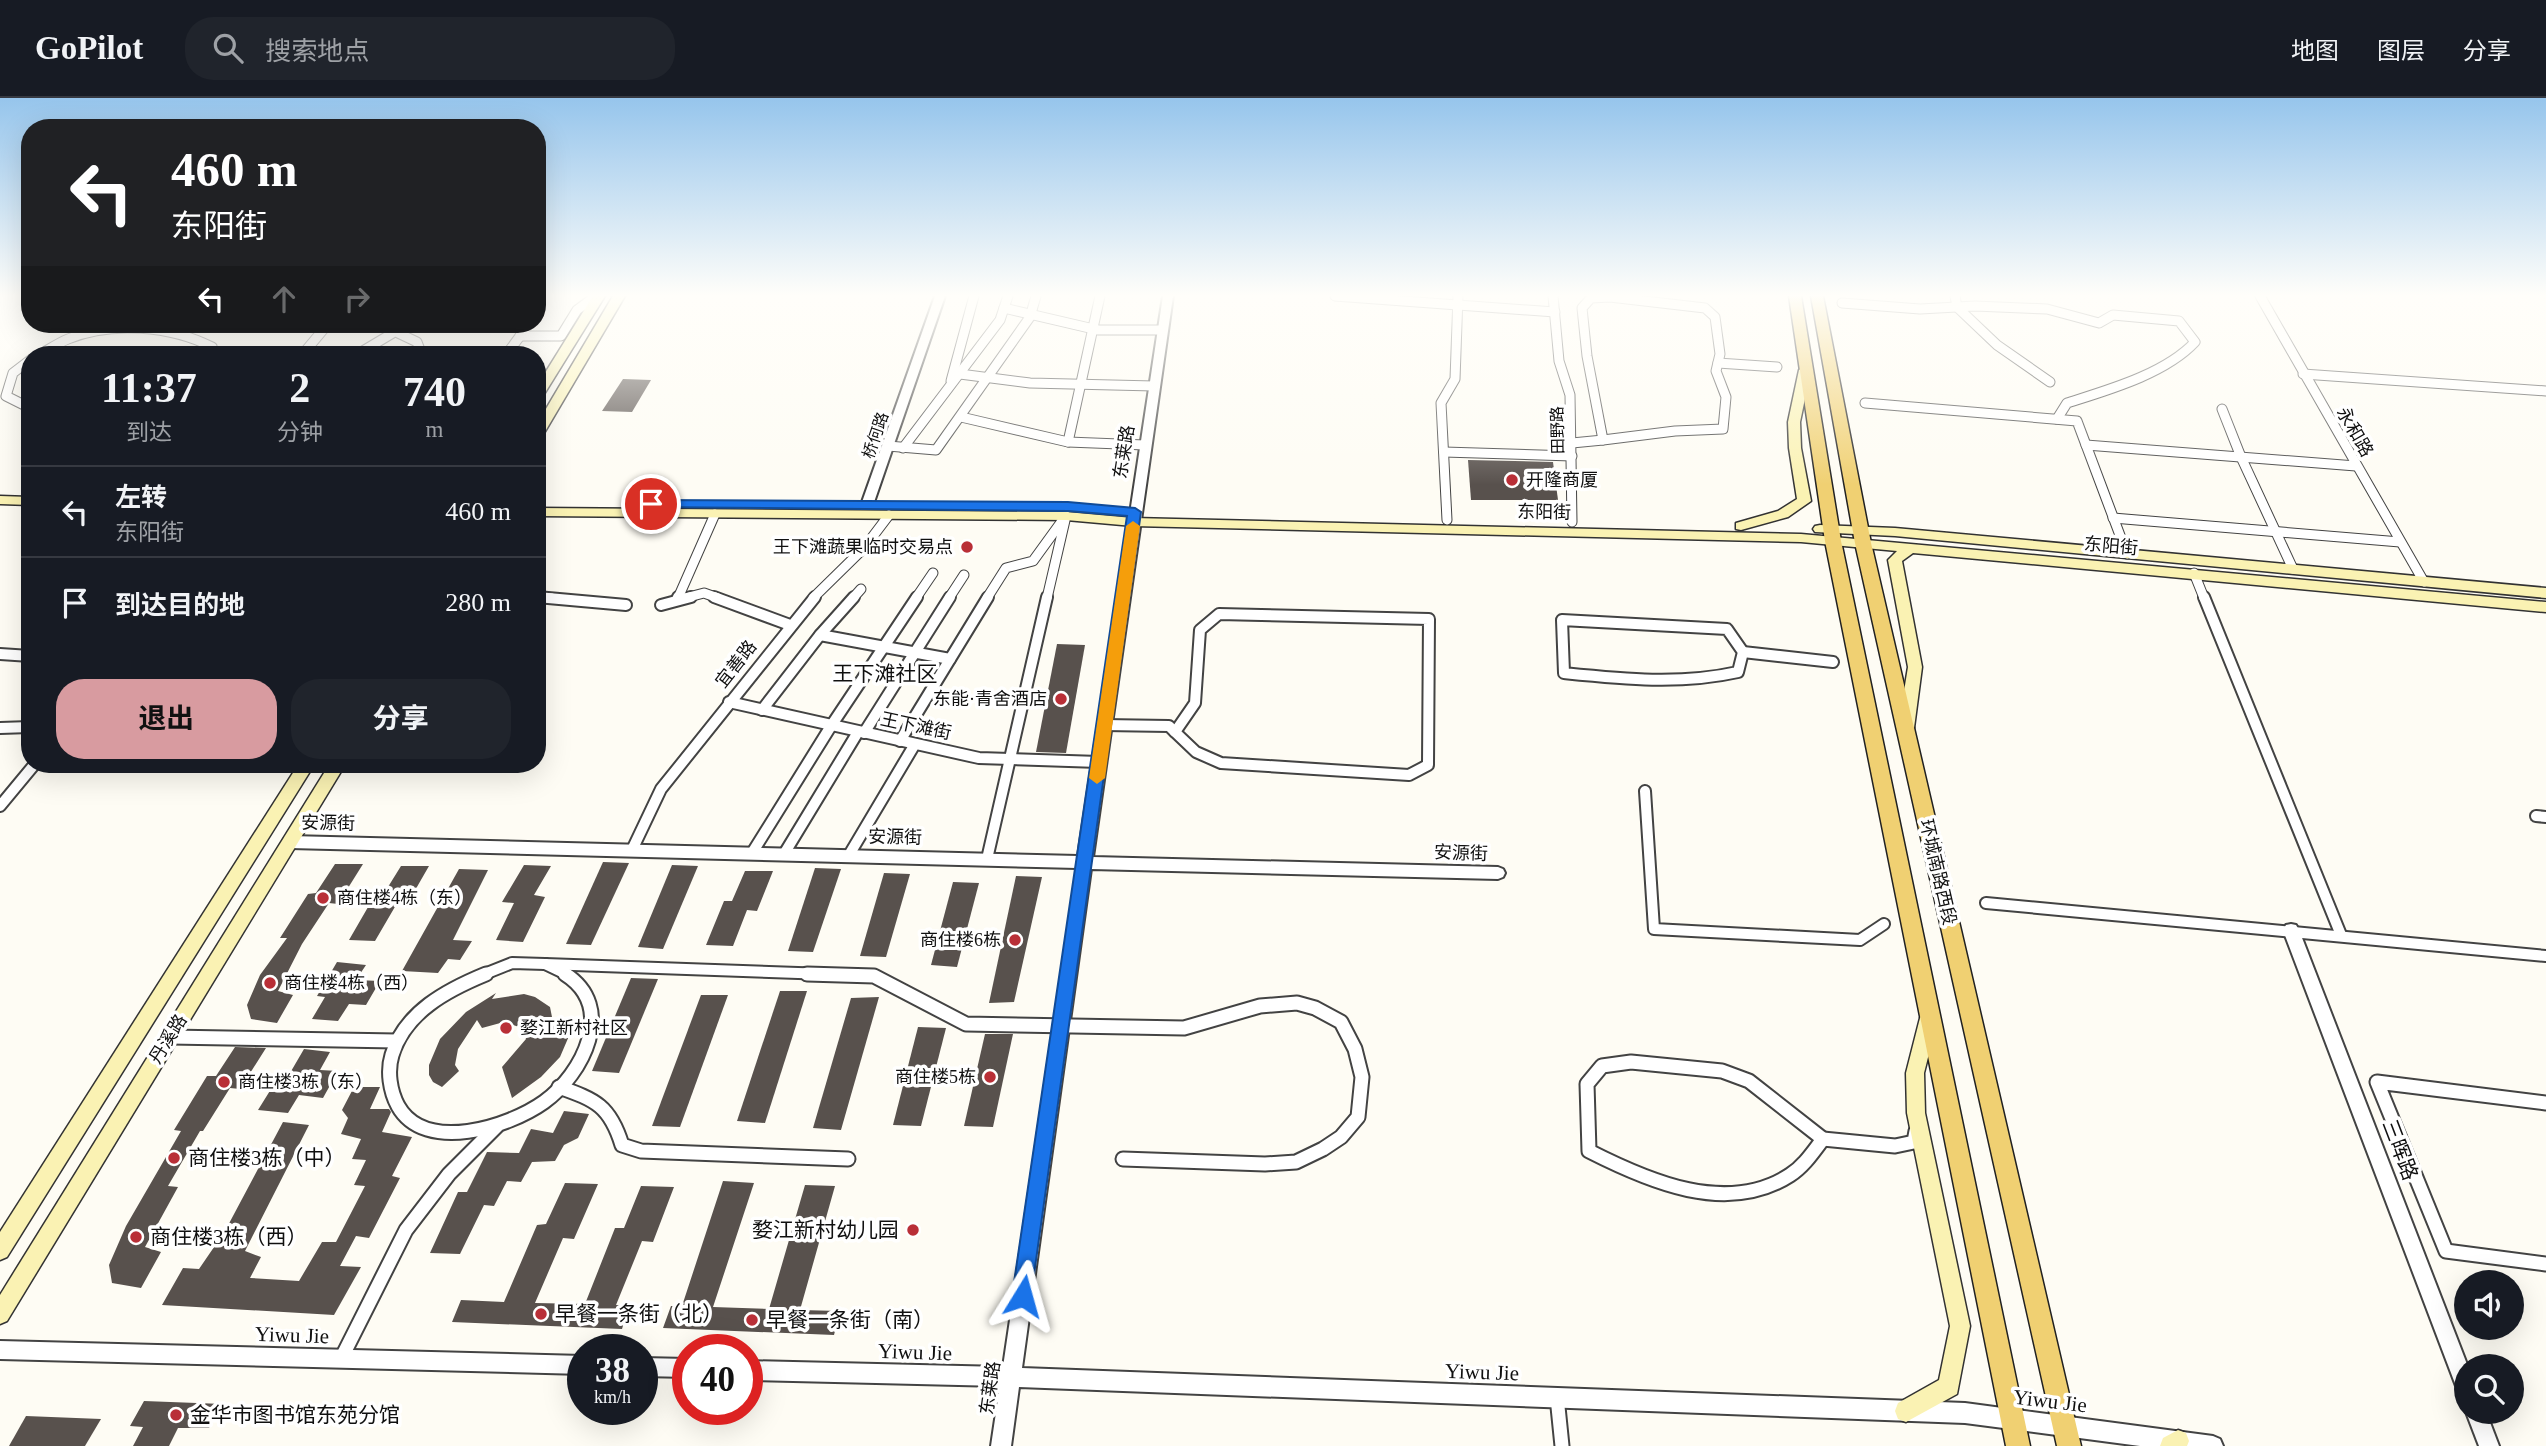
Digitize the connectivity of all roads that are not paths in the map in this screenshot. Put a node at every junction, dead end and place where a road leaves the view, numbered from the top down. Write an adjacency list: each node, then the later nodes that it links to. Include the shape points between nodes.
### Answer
1 (559, 359): 25 (main road)
2 (582, 359): 36 (main road)
3 (918, 359): 42 (street, 桥何路)
4 (957, 359): 29 (street)
5 (971, 359): 22 (street)
6 (1001, 359): 24 (street)
7 (1085, 359): 27 (street)
8 (1158, 359): 28 (street, 东莱路)
9 (1456, 359): 44 (street, via 1455,379 1441,403)
10 (1559, 359): 39 (street, 田野路, via 1570,395)
11 (1588, 359): 37 (street)
12 (1719, 359): 18 (street)
13 (1804, 359): 21 (main road, 环城南路西段)
14 (1827, 359): 65 (main road, 环城南路西段)
15 (2017, 359): 26 (street)
16 (2177, 359): 35 (street, via 2109,390 2067,403)
17 (2295, 359): 23 (street, 永和路)
18 (1718, 363): 20 (street); 37 (street, via 1716,371 1726,397 1723,429)
19 (21, 367): 32 (street, via 13,373 6,396)
20 (1777, 367)
21 (1805, 370): 62 (main road, via 1794,422 1804,501 1783,514); 64 (main road, 环城南路西段)
22 (960, 374): 24 (street); 29 (street)
23 (2303, 374): 30 (street); 47 (street, 永和路)
24 (988, 378): 27 (street); 34 (street)
25 (546, 381)
26 (2050, 382)
27 (1079, 384): 28 (street); 38 (street)
28 (1154, 386): 40 (street, 东莱路)
29 (948, 390): 43 (street)
30 (2546, 391)
31 (1865, 403): 35 (street)
32 (21, 404)
33 (2222, 409): 46 (street)
34 (961, 417): 38 (street); 43 (street, via 936,450)
35 (2057, 419): 41 (street, via 2077,421)
36 (546, 420)
37 (1603, 440): 39 (street)
38 (1068, 442): 40 (street)
39 (1572, 443): 45 (street, 田野路)
40 (1145, 445): 58 (street, 东莱路)
41 (2086, 445): 46 (street); 59 (street)
42 (888, 446): 43 (street); 53 (street, 桥何路)
43 (903, 448)
44 (1444, 452): 45 (street); 60 (street)
45 (1572, 456): 61 (street, 田野路)
46 (2241, 457): 47 (street); 63 (street)
47 (2356, 466): 66 (street, 永和路)
48 (0, 491): 49 (main road)
49 (21, 491)
50 (0, 500): 51 (main road)
51 (21, 501)
52 (546, 503): 53 (main road, 东阳街)
53 (867, 505): 58 (main road, 东阳街, via 1068,507)
54 (546, 512): 55 (main road, 东阳街)
55 (715, 514): 56 (main road, 东阳街); 77 (street)
56 (888, 515): 57 (main road, 东阳街); 81 (street, 宜善路, via 864,548)
57 (1066, 516): 58 (main road, 东阳街); 88 (street, via 1033,561 1006,568); 101 (street)
58 (1134, 517): 60 (main road, 东阳街); 64 (main road, 东阳街); 92 (street, 东莱路)
59 (2113, 517): 63 (street); 68 (street)
60 (1447, 520): 61 (main road, 东阳街)
61 (1572, 523): 62 (main road, 东阳街)
62 (1741, 526): 64 (main road, 东阳街)
63 (2276, 531): 66 (street); 69 (street)
64 (1832, 535): 65 (main road, 东阳街); 122 (main road, 环城南路西段)
65 (1862, 537): 67 (main road, 东阳街); 68 (main road, 东阳街); 96 (main road, 环城南路西段)
66 (2400, 542): 73 (street, 永和路)
67 (1912, 547): 71 (main road, 东阳街); 96 (main road, via 1895,560 1915,667)
68 (2127, 554): 69 (main road, 东阳街)
69 (2293, 569): 73 (main road, 东阳街)
70 (933, 573): 83 (street)
71 (2194, 573): 80 (main road, 东阳街); 119 (street)
72 (964, 575): 84 (street)
73 (2424, 582): 75 (main road, 东阳街)
74 (861, 589): 82 (street)
75 (2546, 593)
76 (546, 598): 78 (street)
77 (677, 600): 79 (street); 81 (street, via 704,593)
78 (626, 605)
79 (661, 605)
80 (2546, 607)
81 (790, 625): 90 (street, 宜善路)
82 (820, 635): 83 (street); 91 (street)
83 (884, 647): 84 (street); 93 (street)
84 (915, 651): 88 (street); 97 (street)
85 (1743, 652): 85 (street, via 1727,629 1562,620 1564,673 1714,679 1738,672); 89 (street)
86 (0, 653): 87 (street)
87 (21, 655)
88 (950, 659): 99 (street)
89 (1833, 662)
90 (729, 702): 91 (street, 王下滩街); 109 (street, 宜善路, via 661,789)
91 (762, 710): 93 (street, 王下滩街)
92 (1104, 725): 98 (street, via 1170,726); 102 (street, 东莱路)
93 (831, 726): 97 (street, 王下滩街); 110 (street)
94 (21, 727): 95 (street)
95 (0, 728)
96 (1906, 731): 146 (main road, 环城南路西段)
97 (861, 732): 99 (street, 王下滩街); 111 (street)
98 (1175, 732): 98 (street, via 1196,752 1221,763 1409,775 1428,765 1429,619 1219,614 1200,630 1195,703)
99 (900, 741): 100 (street, 王下滩街)
100 (915, 744): 101 (street, 王下滩街); 112 (street)
101 (1008, 761): 102 (street, 王下滩街); 113 (street)
102 (1099, 762): 114 (street, 东莱路)
103 (27, 773): 107 (street)
104 (301, 773): 133 (main road, 丹溪路)
105 (332, 773): 108 (main road, 丹溪路)
106 (1644, 791): 117 (street, via 1654,929 1860,940)
107 (0, 806)
108 (290, 842): 109 (street, 安源街); 124 (main road, 丹溪路)
109 (632, 850): 110 (street, 安源街)
110 (752, 853): 111 (street, 安源街)
111 (784, 854): 112 (street, 安源街)
112 (849, 855): 113 (street, 安源街)
113 (987, 859): 114 (street, 安源街)
114 (1085, 861): 115 (street, 安源街); 123 (street, 东莱路)
115 (1499, 873)
116 (1986, 903): 118 (street)
117 (1884, 924)
118 (2291, 930): 119 (street); 137 (street, 三晖路)
119 (2341, 935): 120 (street)
120 (2546, 956)
121 (545, 964): 123 (street, via 874,976 966,1024); 125 (street, via 513,963 465,981 424,1007); 126 (street, via 577,983 589,1002 594,1026)
122 (1930, 1015): 128 (main road, via 1915,1073); 144 (main road, 环城南路西段)
123 (1061, 1026): 132 (street, via 1184,1028 1260,1006 1297,1003 1341,1022 1355,1049 1362,1077 1358,1117 1341,1137 1305,1158 1265,1164); 141 (street, 东莱路)
124 (170, 1037): 125 (street); 135 (main road, 丹溪路)
125 (396, 1041): 129 (street, via 388,1067 392,1095 408,1119 433,1131 466,1133)
126 (559, 1087): 129 (street, via 544,1103); 131 (street, via 601,1102 622,1145 641,1151)
127 (2546, 1103): 134 (street, via 2377,1082 2446,1251)
128 (1917, 1121): 130 (street, via 1914,1142 1895,1146); 143 (main road, via 1960,1326 1949,1386)
129 (499, 1124): 138 (street, via 449,1174 406,1230)
130 (1823, 1139): 130 (street, via 1749,1081 1722,1071 1631,1062 1602,1066 1587,1084 1589,1151 1628,1172 1669,1185 1732,1193 1761,1189 1788,1177)
131 (848, 1159)
132 (1123, 1159)
133 (0, 1250)
134 (2546, 1264)
135 (0, 1314)
136 (0, 1350): 138 (street, Yiwu Jie)
137 (2454, 1355)
138 (341, 1359): 139 (street, Yiwu Jie)
139 (567, 1366)
140 (763, 1370): 141 (street, Yiwu Jie)
141 (1011, 1377): 142 (street, Yiwu Jie); 148 (street, 东莱路)
142 (1557, 1397): 143 (street, Yiwu Jie); 149 (street)
143 (1906, 1410): 144 (street, Yiwu Jie)
144 (2013, 1419): 146 (street, Yiwu Jie); 150 (main road, 环城南路西段)
145 (2481, 1424): 153 (street)
146 (2064, 1426): 147 (street, Yiwu Jie); 151 (main road, 环城南路西段)
147 (2174, 1443): 152 (street, Yiwu Jie)
148 (1001, 1446)
149 (1562, 1446)
150 (2018, 1446)
151 (2069, 1446)
152 (2213, 1446)
153 (2489, 1446)

